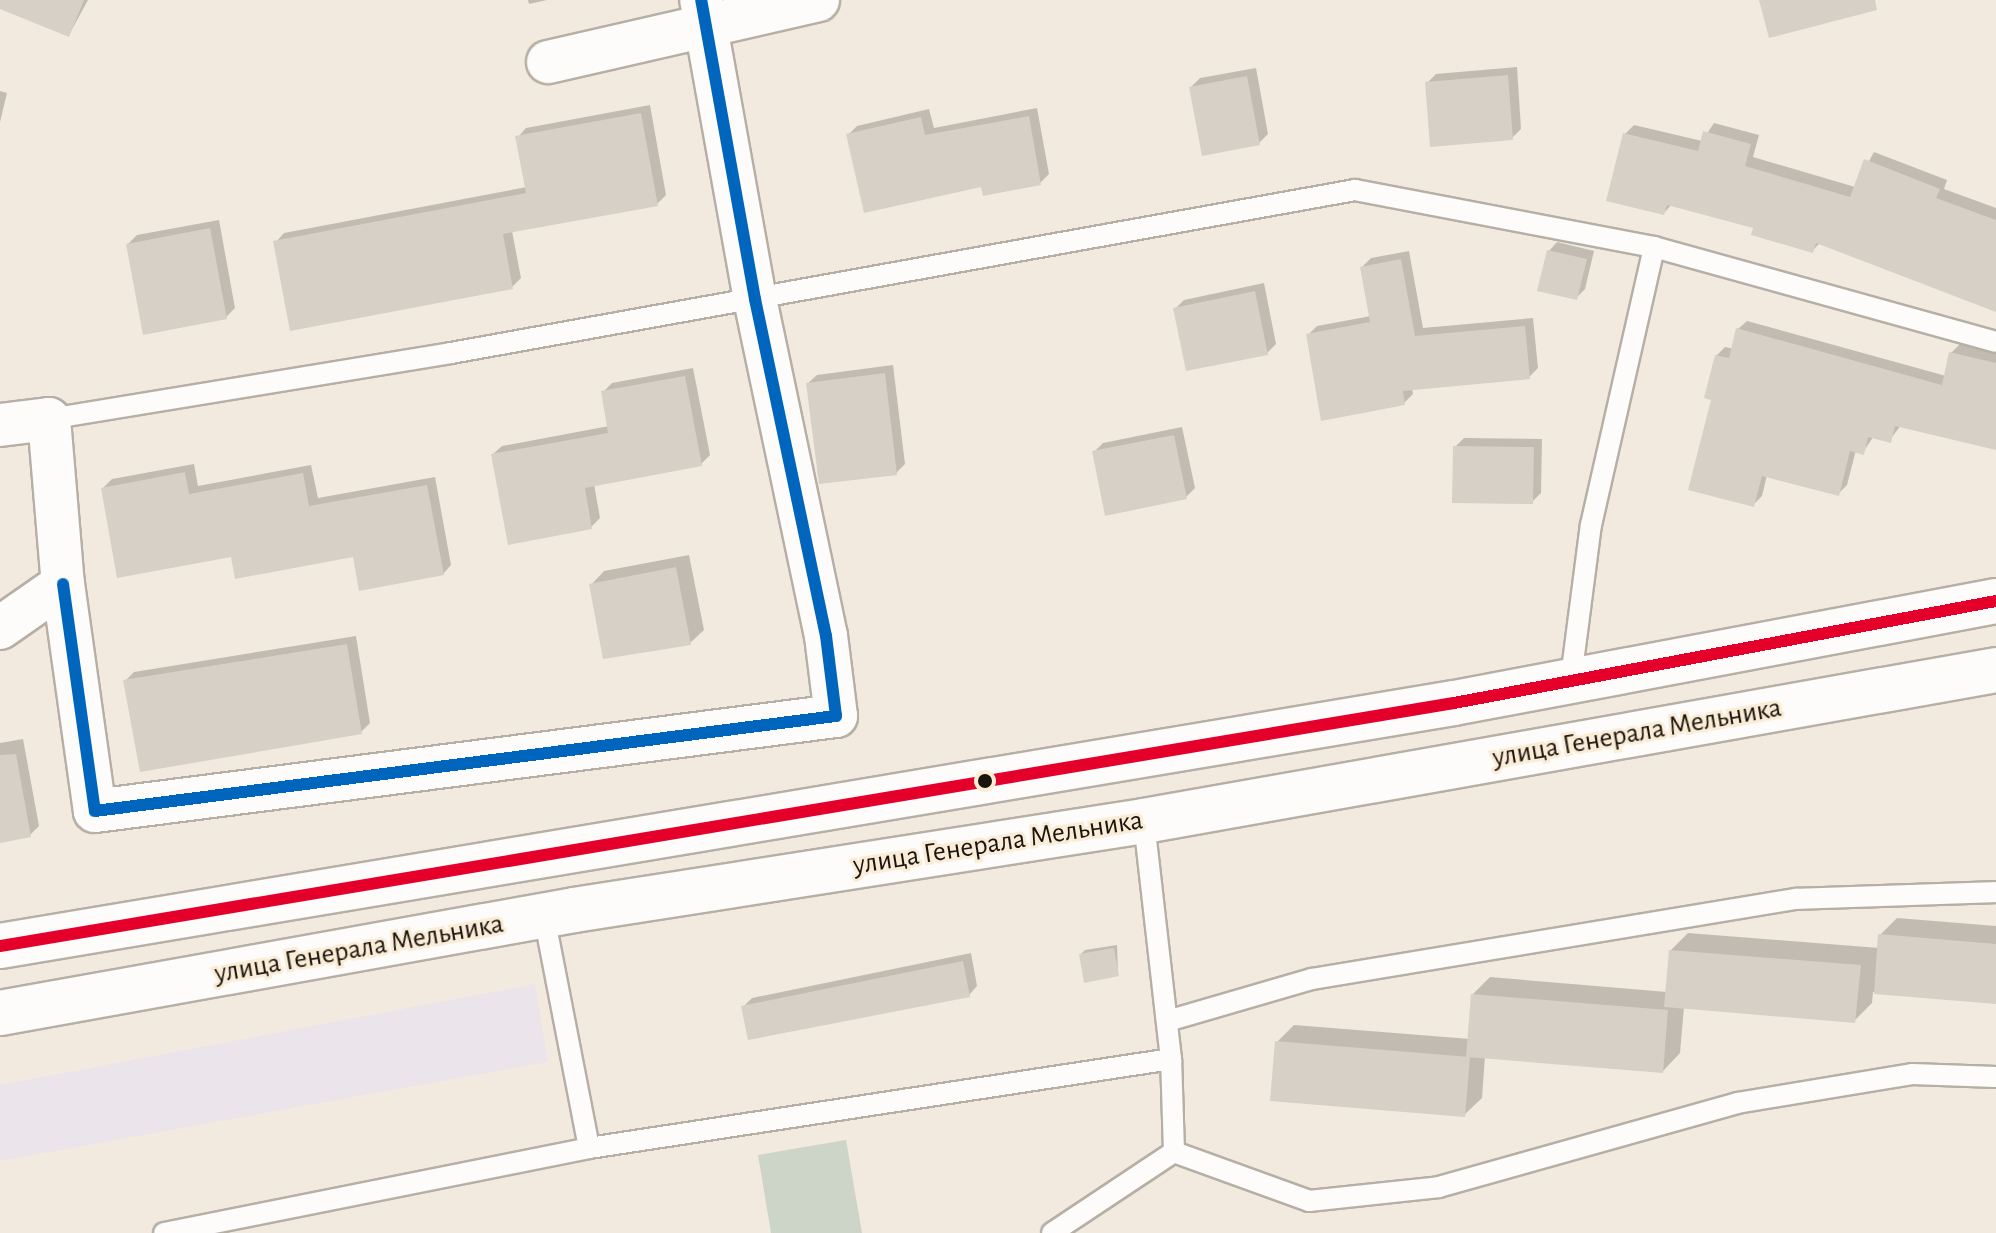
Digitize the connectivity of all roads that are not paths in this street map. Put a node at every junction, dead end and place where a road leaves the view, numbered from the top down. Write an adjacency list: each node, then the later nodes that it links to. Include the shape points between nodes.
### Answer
1 (818, 0): 2 (street)
2 (704, 13): 3 (street); 5 (street)
3 (548, 62)
4 (1654, 247): 5 (lane, via 1355,190); 6 (lane); 13 (lane, via 1591,525)
5 (755, 299): 7 (lane); 9 (street, via 826,636 836,716 95,811)
6 (1996, 342)
7 (49, 419): 8 (street); 9 (street)
8 (0, 425)
9 (63, 584): 11 (street)
10 (1996, 601): 13 (main road)
11 (0, 628)
12 (1996, 670): 15 (main road, улица Генерала Мельника)
13 (1571, 678): 14 (main road, via 1454,703)
14 (1132, 754): 15 (main road); 18 (main road)
15 (1144, 821): 17 (main road, улица Генерала Мельника); 20 (lane)
16 (1996, 892): 20 (lane, via 1796,899 1312,979)
17 (544, 916): 19 (main road, улица Генерала Мельника); 23 (lane)
18 (0, 946)
19 (0, 1013)
20 (1167, 1021): 21 (lane)
21 (1171, 1059): 23 (lane); 24 (lane)
22 (1996, 1077): 24 (lane, via 1912,1074 1737,1103 1439,1187 1309,1201)
23 (589, 1148): 25 (lane)
24 (1174, 1152): 26 (lane)
25 (164, 1233)
26 (1052, 1233)

